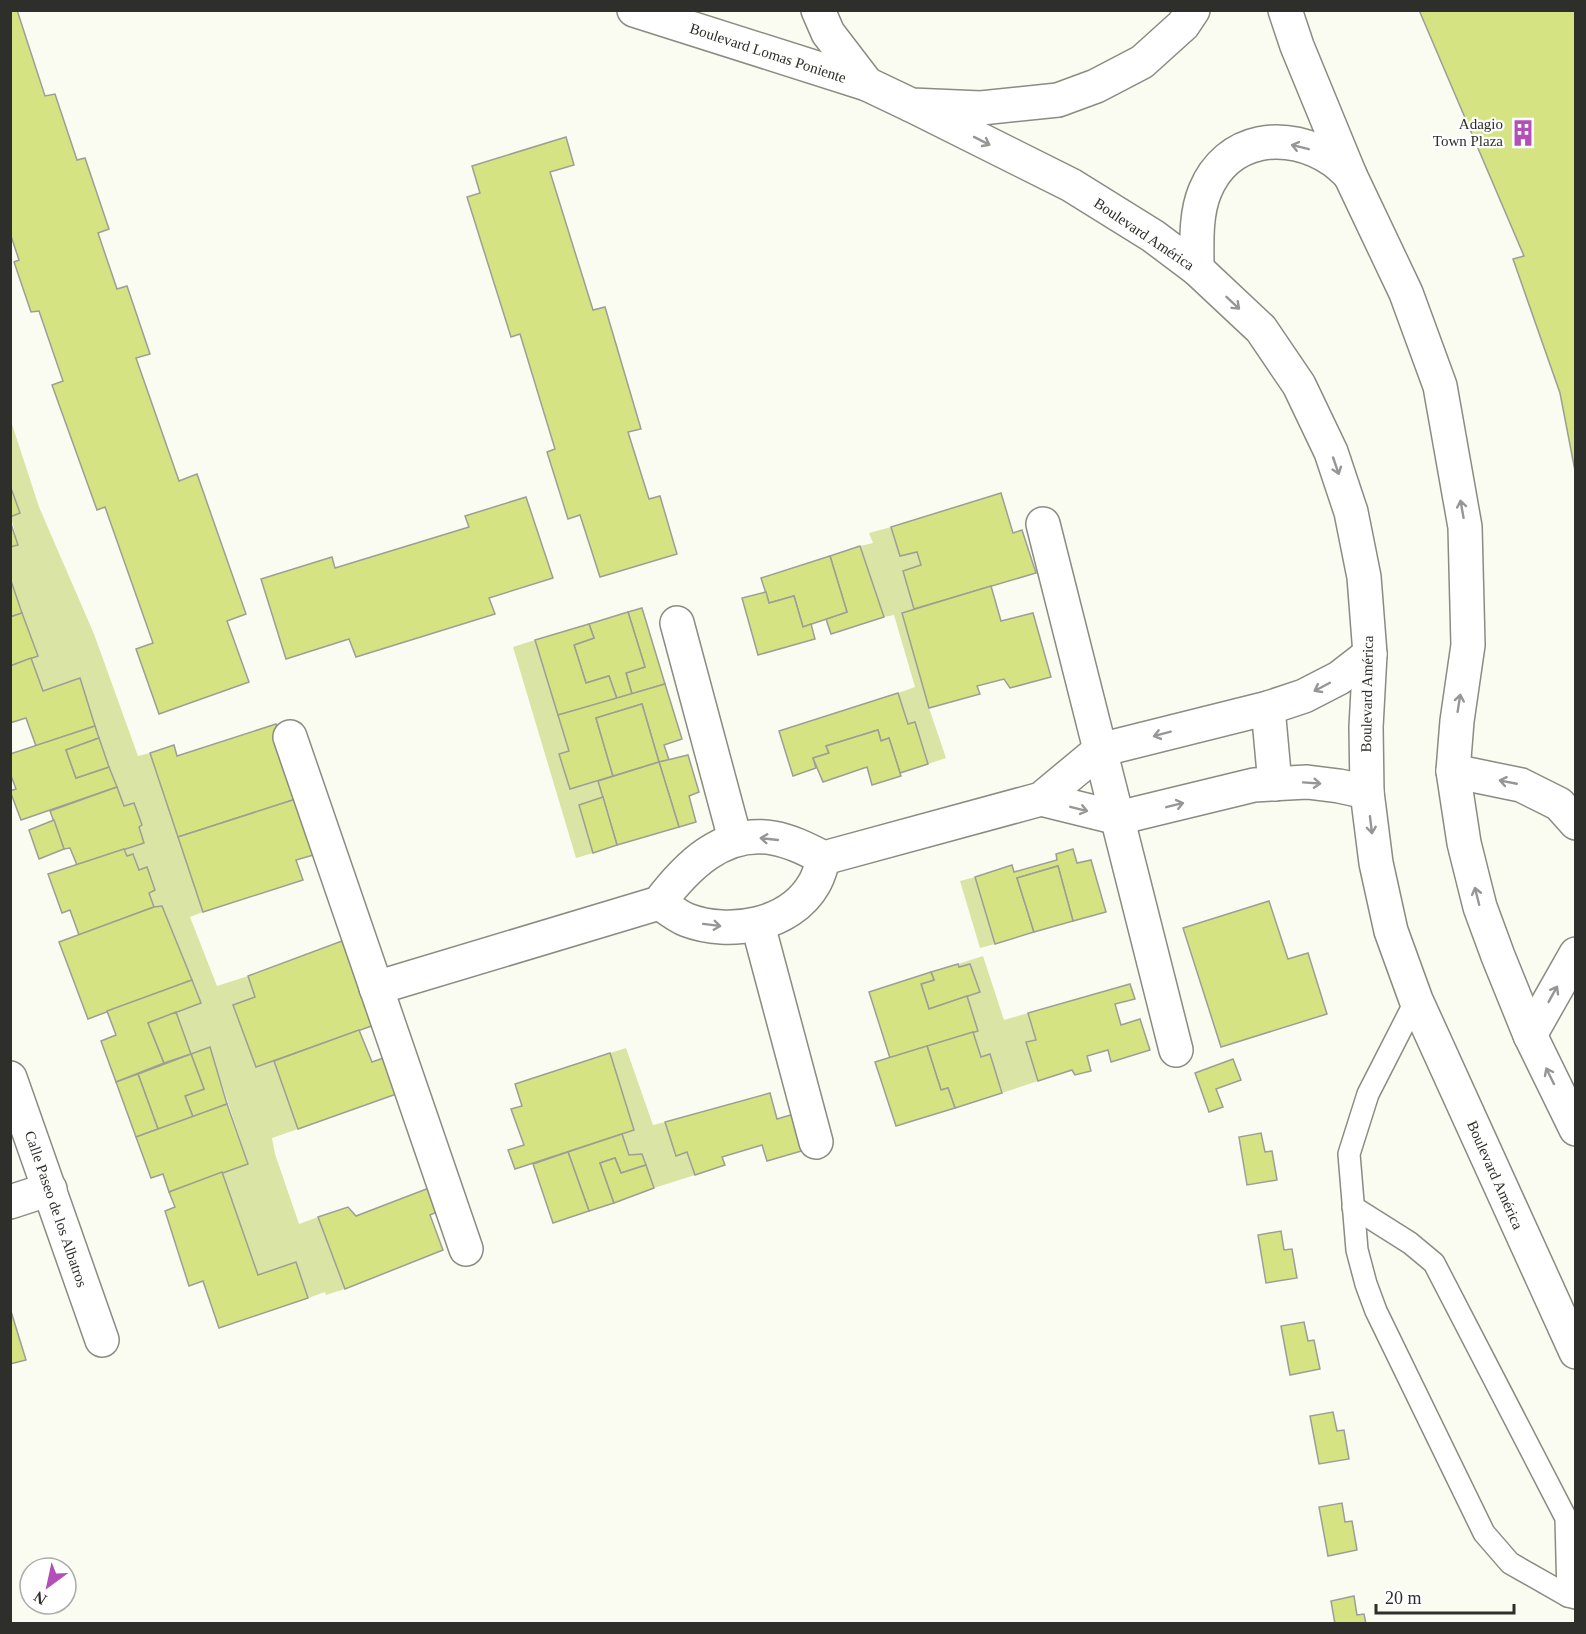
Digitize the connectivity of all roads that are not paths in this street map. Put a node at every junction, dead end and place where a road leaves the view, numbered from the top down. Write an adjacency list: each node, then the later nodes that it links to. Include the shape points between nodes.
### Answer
1 (634, 10): 5 (street, Boulevard Lomas Poniente)
2 (818, 10): 5 (street, via 828,33)
3 (1192, 10): 6 (street, via 1183,25 1142,62 1058,100 981,108)
4 (1284, 10): 7 (street)
5 (867, 84): 6 (street, Boulevard Lomas Poniente)
6 (911, 105): 8 (street, Boulevard América, one-way to 8, via 1071,185 1153,236)
7 (1350, 175): 8 (street, one-way to 8, via 1306,147 1268,141 1236,152 1220,165 1204,192 1199,211); 15 (street, one-way to 7, via 1468,645 1465,527 1440,386 1406,292)
8 (1197, 269): 11 (street, Boulevard América, one-way to 11, via 1261,329 1299,385 1331,452 1352,512 1364,577)
9 (1043, 524): 14 (street)
10 (678, 623): 21 (street)
11 (1370, 654): 12 (street, one-way to 12, via 1339,678); 17 (street, Boulevard América)
12 (1268, 708): 14 (street, one-way to 14); 16 (street)
13 (290, 737): 26 (street)
14 (1100, 750): 18 (street); 20 (street)
15 (1453, 771): 19 (street, one-way to 15, via 1521,785); 28 (street, one-way to 15, via 1480,908 1464,843)
16 (1275, 784): 17 (street, one-way to 17, via 1307,782); 20 (street, one-way to 16, via 1254,785)
17 (1367, 792): 27 (street, Boulevard América, one-way to 27, via 1376,863 1391,931)
18 (1041, 799): 20 (street, one-way to 20); 22 (street)
19 (1570, 808)
20 (1118, 818): 29 (street)
21 (735, 839): 22 (street, one-way to 21, via 771,838); 23 (street, via 699,859)
22 (824, 858): 24 (street, via 814,884 798,902)
23 (659, 903): 24 (street, one-way to 24, via 686,919 713,926); 26 (street)
24 (758, 925): 32 (street)
25 (1575, 954): 28 (street, one-way to 25)
26 (376, 987): 36 (street)
27 (1416, 1000): 35 (lane, via 1368,1094 1355,1134 1349,1154); 38 (street, Boulevard América)
28 (1530, 1035): 31 (street, one-way to 28)
29 (1176, 1050)
30 (10, 1078): 33 (street, Calle Paseo de los Albatros)
31 (1575, 1129)
32 (816, 1142)
33 (50, 1189): 34 (street); 37 (street, Calle Paseo de los Albatros)
34 (10, 1202)
35 (1353, 1207): 39 (lane, via 1357,1250 1376,1311 1484,1533 1510,1563); 39 (lane, via 1410,1242 1434,1263 1566,1518)
36 (466, 1249)
37 (102, 1340)
38 (1575, 1352)
39 (1572, 1597)

